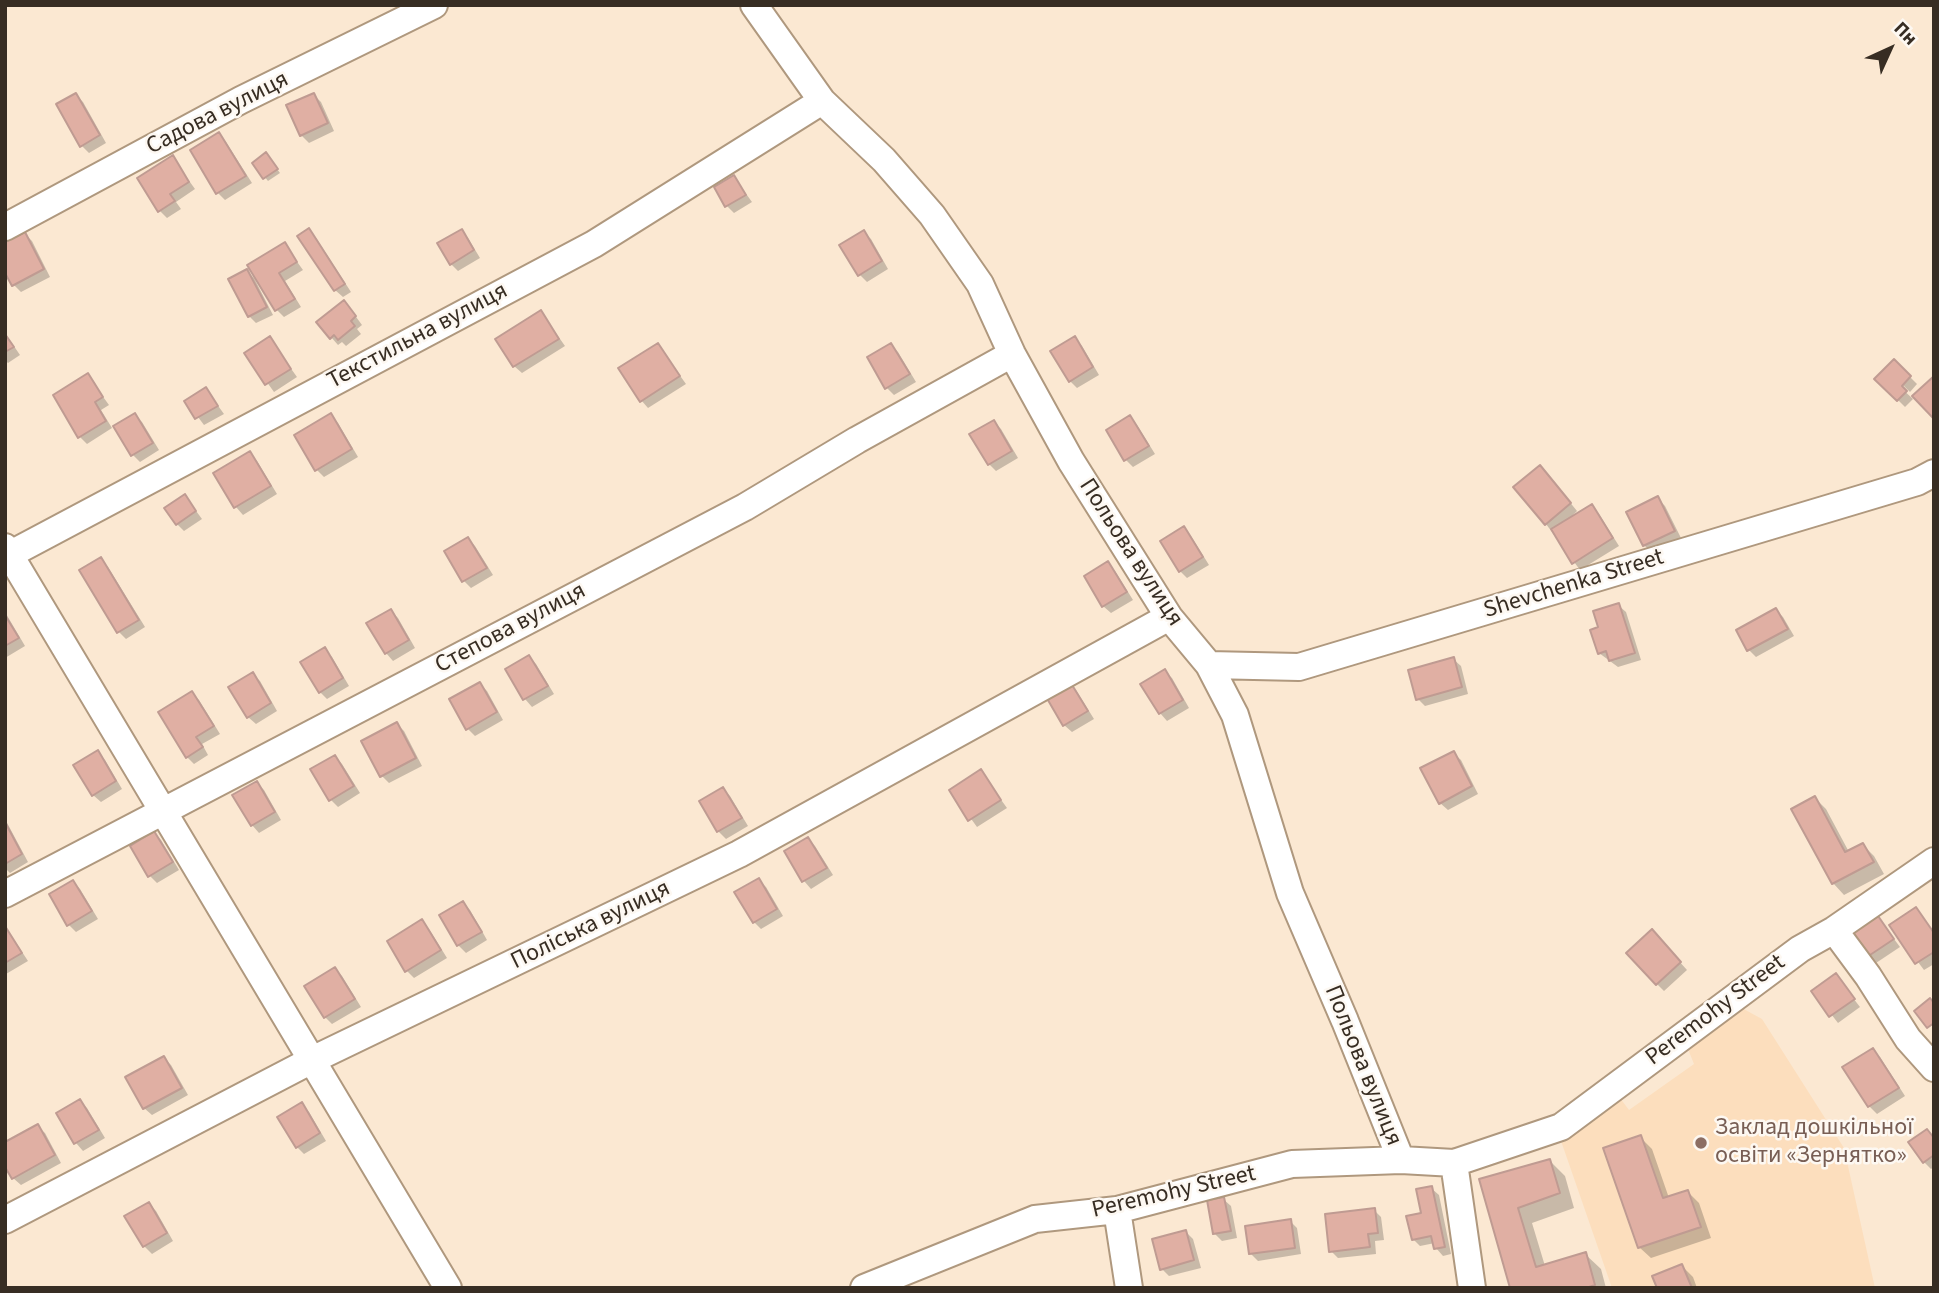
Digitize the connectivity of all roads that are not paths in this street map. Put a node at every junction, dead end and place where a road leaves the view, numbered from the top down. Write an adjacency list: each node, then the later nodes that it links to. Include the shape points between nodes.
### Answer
1 (434, 5): 4 (street, Садова вулиця, via 241,100)
2 (754, 5): 3 (street, Польова вулиця)
3 (822, 101): 5 (street, Польова вулиця, via 884,160 932,215 980,284); 7 (street, Текстильна вулиця, via 594,244)
4 (5, 227)
5 (1012, 354): 8 (street, Польова вулиця, via 1071,461); 10 (street, Степова вулиця, via 745,507)
6 (1934, 473): 9 (street, Shevchenka Street, via 1904,486 1299,667)
7 (7, 553): 10 (street)
8 (1169, 617): 9 (street, Польова вулиця); 14 (street, Поліська вулиця, via 739,855)
9 (1209, 665): 16 (street, Польова вулиця, via 1235,715 1290,893)
10 (163, 811): 12 (street, Степова вулиця); 14 (street)
11 (1934, 861): 13 (street, Peremohy Street)
12 (5, 894)
13 (1834, 930): 15 (street); 17 (street, Peremohy Street, via 1800,949 1561,1127)
14 (312, 1060): 19 (street, Поліська вулиця); 20 (street)
15 (1934, 1068)
16 (1401, 1160): 17 (street, Peremohy Street); 18 (street, Peremohy Street, via 1292,1164)
17 (1454, 1163): 23 (street)
18 (1117, 1210): 21 (street, Peremohy Street, via 1035,1219); 22 (street)
19 (5, 1220)
20 (448, 1288)
21 (864, 1288)
22 (1129, 1288)
23 (1472, 1288)

